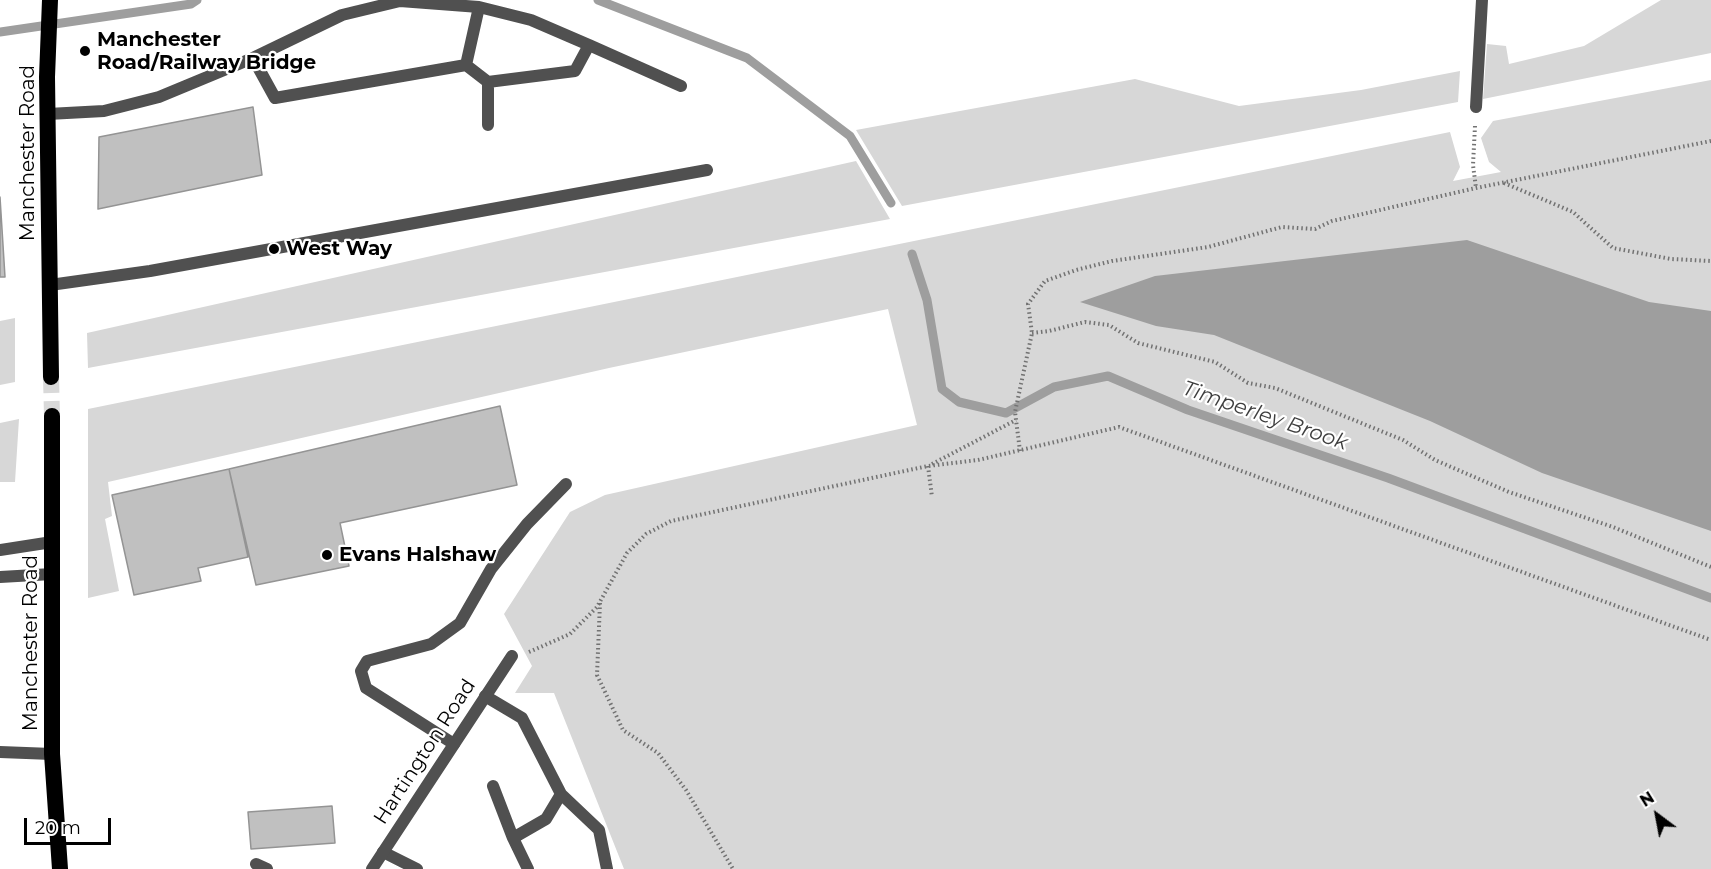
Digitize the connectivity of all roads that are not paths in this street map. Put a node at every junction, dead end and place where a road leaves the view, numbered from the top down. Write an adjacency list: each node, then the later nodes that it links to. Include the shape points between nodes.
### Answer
1 (50, 0): 10 (highway, Manchester Road)
2 (1482, 0): 9 (street)
3 (479, 7): 4 (street, via 531,20); 5 (street, via 400,1 342,15); 6 (street)
4 (589, 45): 7 (street, via 575,71); 8 (street)
5 (253, 58): 6 (street, via 275,98); 10 (street, via 159,97 104,111)
6 (466, 65): 7 (street)
7 (488, 82): 11 (street)
8 (681, 86)
9 (1476, 107)
10 (48, 114): 13 (highway, Manchester Road)
11 (488, 125)
12 (707, 170): 13 (street, via 150,271)
13 (50, 285): 14 (highway, Manchester Road)
14 (51, 377)
15 (52, 416): 17 (highway, Manchester Road)
16 (566, 484): 23 (street, via 526,524 491,569 460,622 431,644 367,661 361,671 366,688)
17 (52, 542): 18 (street); 19 (highway, Manchester Road)
18 (0, 550)
19 (52, 574): 20 (street); 25 (highway, Manchester Road)
20 (0, 577)
21 (512, 656): 22 (street, Hartington Road)
22 (485, 696): 23 (street, Hartington Road); 27 (street, via 522,718)
23 (454, 744): 29 (street, Hartington Road)
24 (0, 752): 25 (street)
25 (52, 754): 30 (highway, Manchester Road)
26 (493, 786): 28 (street)
27 (561, 794): 28 (street, via 546,819); 34 (street, via 599,830)
28 (513, 838): 33 (street)
29 (383, 852): 31 (street, Hartington Road); 32 (street)
30 (60, 869)
31 (372, 869)
32 (417, 869)
33 (528, 869)
34 (607, 869)

